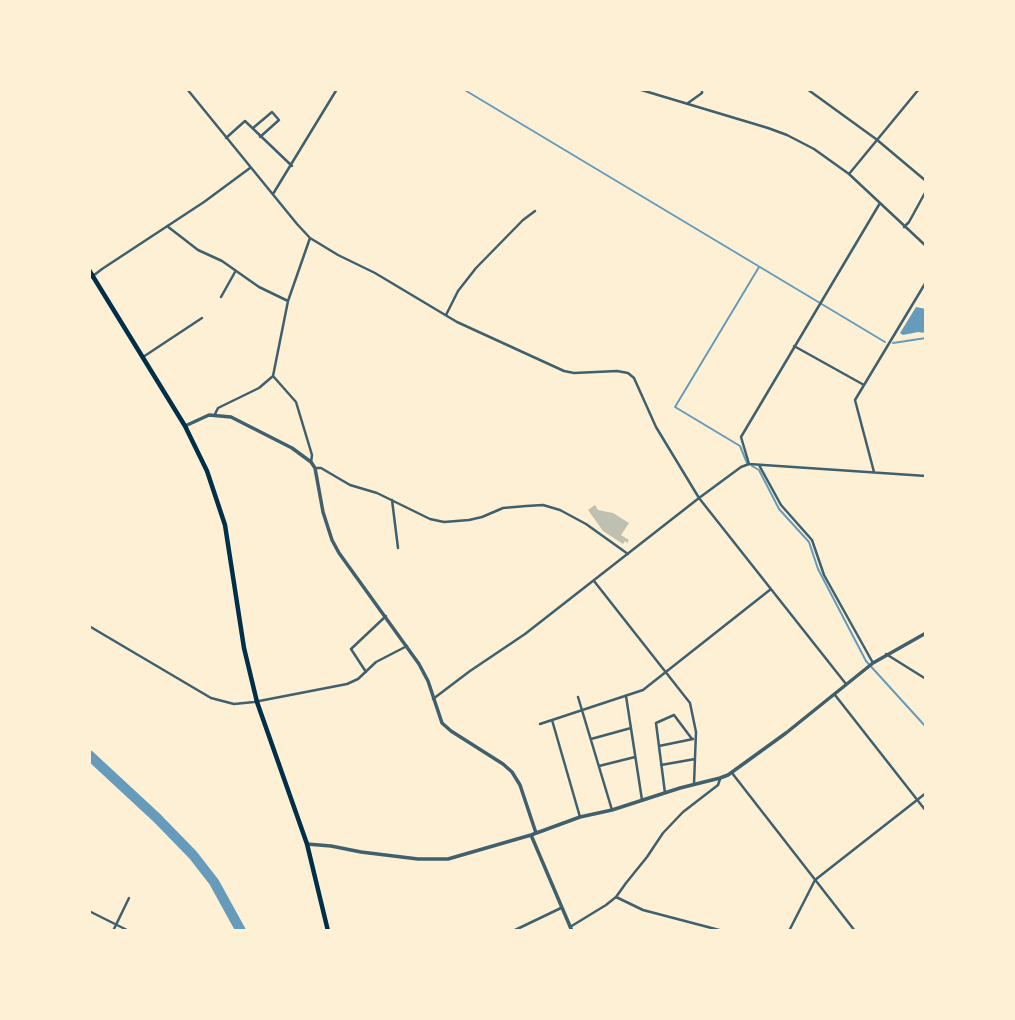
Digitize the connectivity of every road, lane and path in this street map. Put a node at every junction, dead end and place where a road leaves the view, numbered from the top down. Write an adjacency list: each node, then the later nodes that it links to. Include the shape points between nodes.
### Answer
1 (187, 89): 10 (street)
2 (337, 89): 12 (street)
3 (638, 89): 7 (street)
4 (702, 89): 7 (street)
5 (807, 89): 11 (street)
6 (919, 89): 11 (street)
7 (686, 104): 14 (street, via 787,135)
8 (253, 129): 9 (street); 9 (street, via 272,112 279,120); 10 (street, via 245,121)
9 (260, 136): 12 (street)
10 (226, 138): 13 (street)
11 (877, 139): 14 (street); 15 (street)
12 (292, 166): 17 (street)
13 (250, 168): 17 (street); 20 (street)
14 (849, 174): 18 (street)
15 (926, 181)
16 (926, 191): 21 (street)
17 (273, 195): 22 (street)
18 (880, 203): 21 (street); 32 (street)
19 (535, 211): 30 (street, via 476,268)
20 (167, 226): 25 (street); 26 (street)
21 (904, 227): 23 (street)
22 (310, 238): 29 (street); 30 (street)
23 (926, 246)
24 (89, 270): 26 (main road)
25 (236, 271): 28 (street); 29 (street)
26 (91, 277): 33 (main road)
27 (926, 282): 35 (street)
28 (221, 297)
29 (288, 302): 34 (street)
30 (446, 315): 44 (street, via 564,371 628,373)
31 (202, 318): 33 (street)
32 (794, 346): 35 (street); 39 (street, via 741,438)
33 (143, 357): 37 (main road)
34 (273, 376): 36 (street); 38 (street, via 296,402)
35 (864, 384): 42 (street, via 855,400)
36 (215, 414): 37 (street); 38 (street, via 230,417)
37 (185, 426): 64 (main road, via 223,518)
38 (311, 462): 41 (street)
39 (750, 464): 40 (street); 44 (street)
40 (759, 465): 42 (street); 55 (street, via 781,505 812,540 824,575)
41 (315, 468): 45 (street); 50 (street, via 332,540)
42 (874, 472): 43 (street)
43 (926, 477)
44 (699, 498): 47 (street); 49 (street)
45 (392, 500): 46 (street); 47 (street, via 444,522 482,517 503,508 543,505 586,524)
46 (398, 548)
47 (628, 554): 48 (street)
48 (594, 582): 57 (street); 63 (street)
49 (771, 589): 57 (street); 59 (street)
50 (386, 616): 53 (street); 56 (street, via 351,649)
51 (89, 626): 64 (street, via 211,698 234,704)
52 (926, 633): 54 (street)
53 (407, 646): 56 (street); 63 (street)
54 (887, 654): 55 (street); 58 (street)
55 (873, 663): 59 (street)
56 (366, 672): 64 (street, via 347,684)
57 (666, 672): 61 (street, via 643,690); 70 (street, via 690,703)
58 (926, 680)
59 (846, 684): 60 (street)
60 (834, 694): 76 (street); 82 (street)
61 (626, 695): 65 (street); 68 (street)
62 (578, 697): 65 (street)
63 (433, 699): 86 (street, via 442,723 512,772)
64 (257, 702): 87 (main road)
65 (582, 710): 66 (street); 69 (street)
66 (552, 720): 67 (street); 85 (street)
67 (540, 724)
68 (631, 727): 69 (street); 72 (street)
69 (591, 739): 75 (street)
70 (694, 739): 71 (street); 71 (street, via 674,715 656,723); 73 (street)
71 (659, 746): 74 (street)
72 (635, 757): 75 (street); 81 (street)
73 (695, 759): 74 (street); 78 (street)
74 (661, 765): 79 (street)
75 (599, 766): 83 (street)
76 (732, 772): 77 (street); 88 (street)
77 (720, 778): 78 (street); 89 (street, via 718,785 663,833)
78 (694, 784): 79 (street)
79 (665, 793): 81 (street)
80 (926, 793): 82 (street)
81 (642, 800): 83 (street)
82 (917, 800): 84 (street); 88 (street)
83 (612, 810): 85 (street)
84 (926, 811)
85 (580, 817): 86 (street)
86 (534, 834): 87 (street, via 448,859); 91 (street)
87 (307, 844): 97 (main road)
88 (815, 880): 100 (street); 101 (street)
89 (616, 897): 94 (street); 99 (street)
90 (129, 898): 93 (street)
91 (562, 908): 94 (street); 98 (street)
92 (89, 911): 93 (street)
93 (117, 925): 95 (street); 96 (street)
94 (571, 929)
95 (113, 931)
96 (129, 931)
97 (328, 931)
98 (513, 931)
99 (723, 931)
100 (789, 931)
101 (855, 931)

